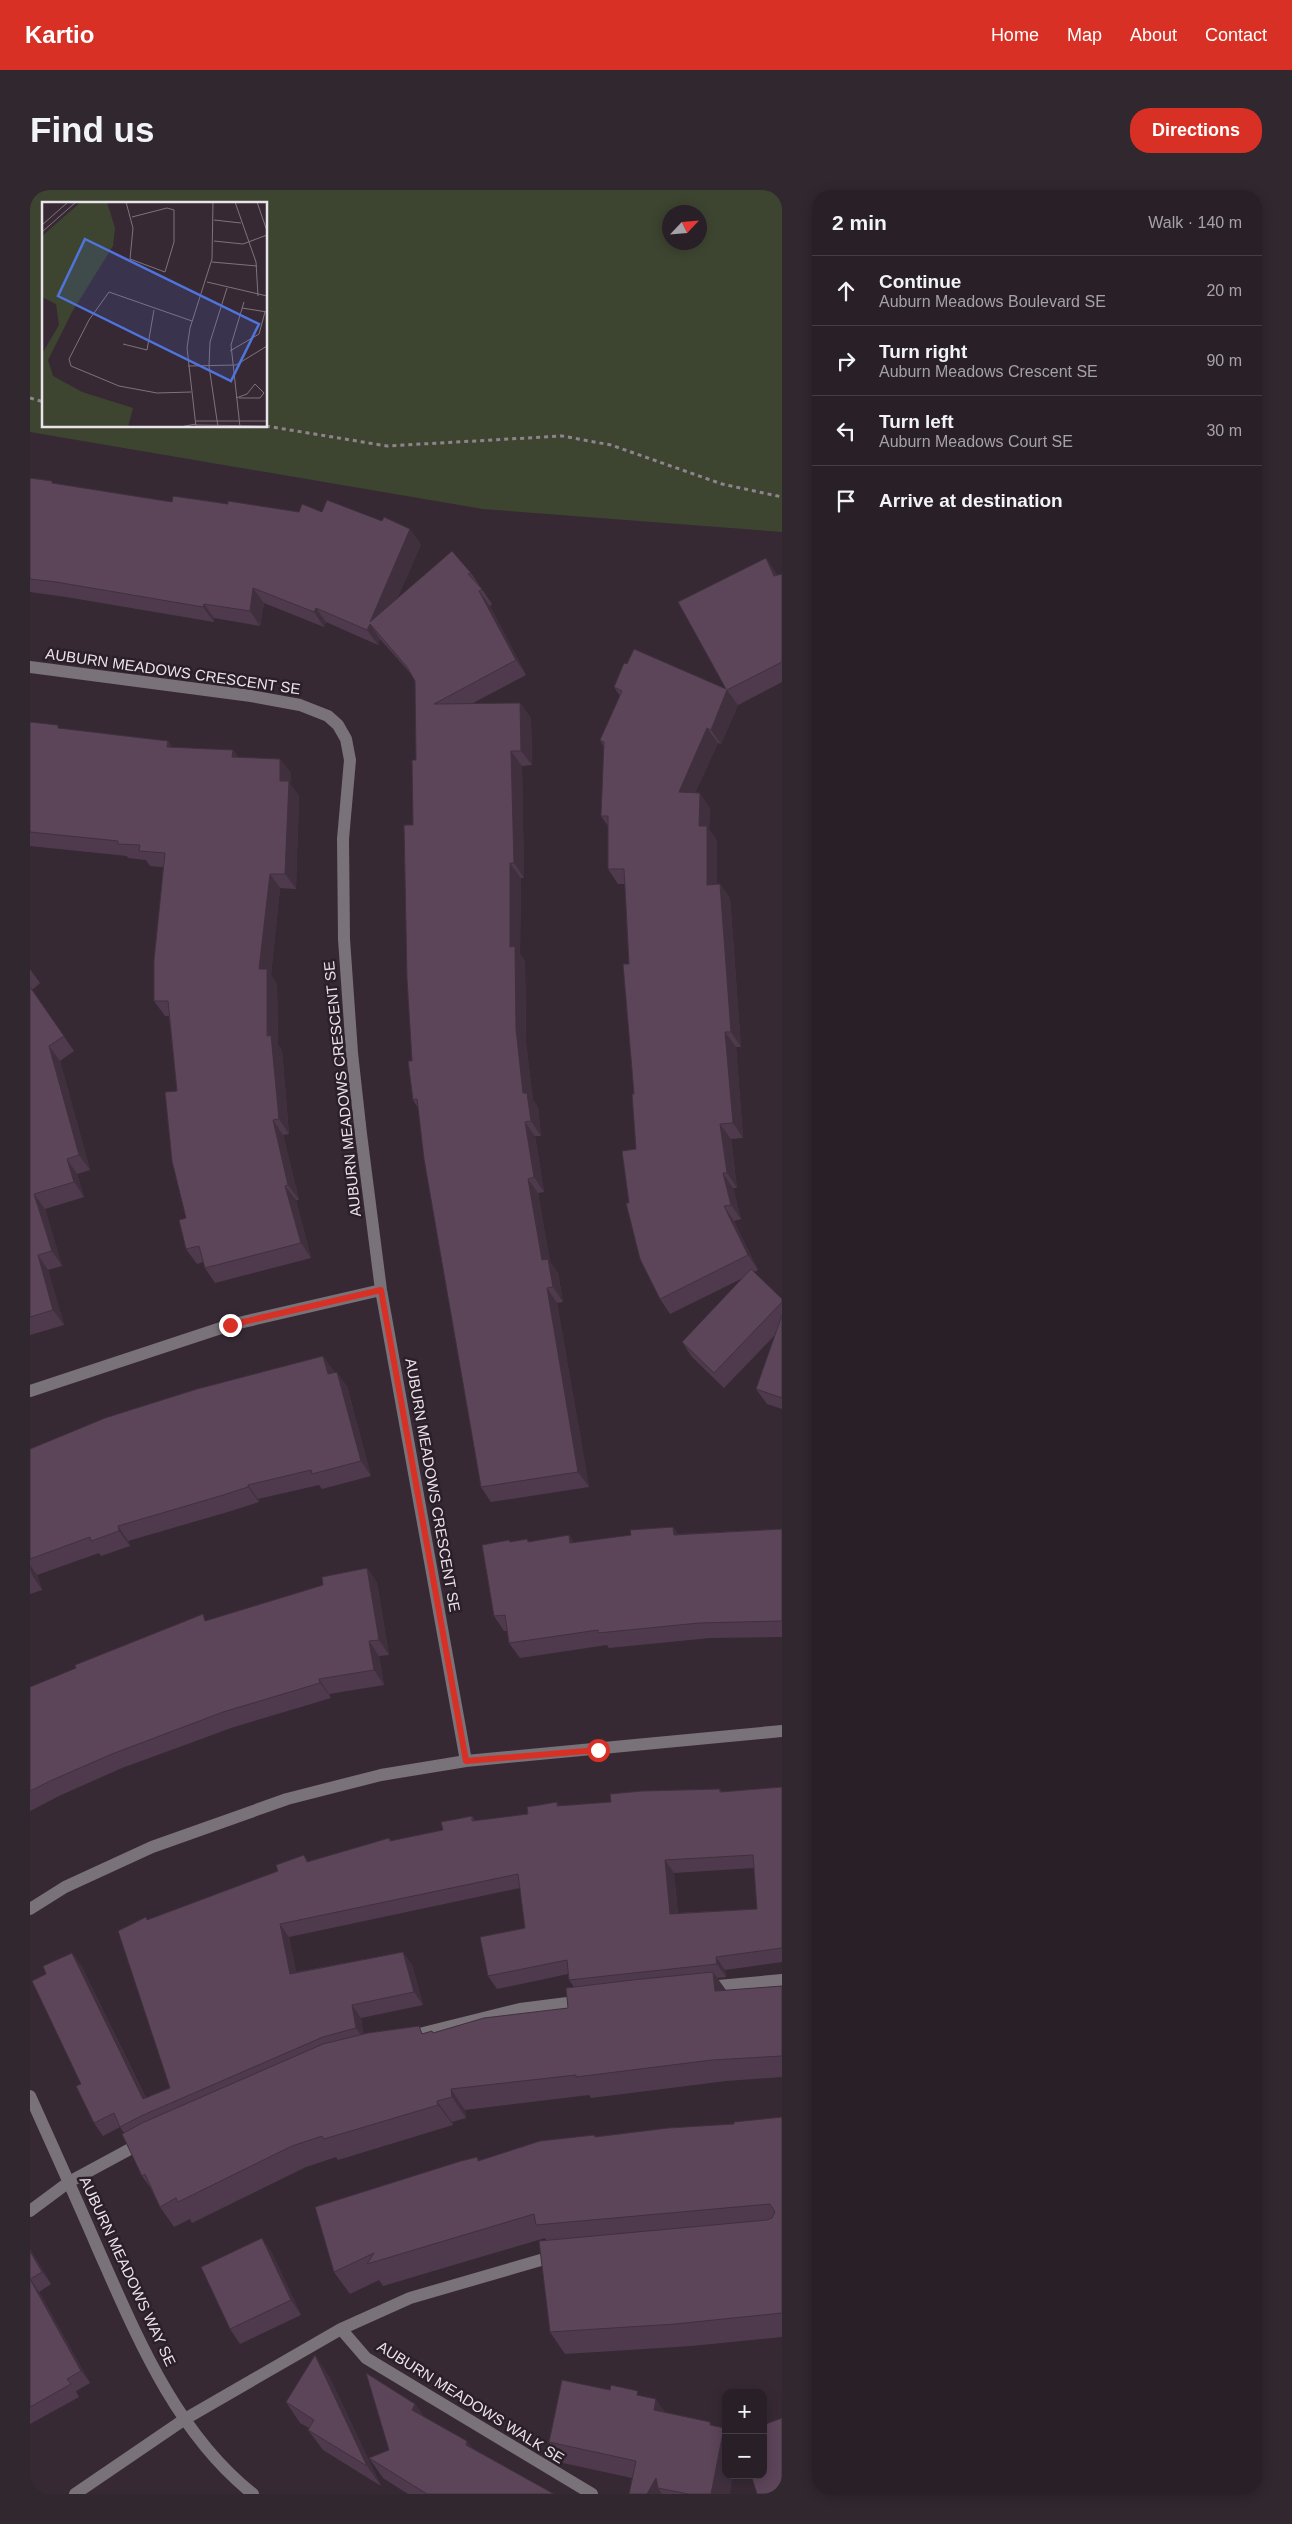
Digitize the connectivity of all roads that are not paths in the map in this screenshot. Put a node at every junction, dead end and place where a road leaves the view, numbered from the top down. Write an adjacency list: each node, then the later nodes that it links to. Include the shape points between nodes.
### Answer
1 (30, 667): 2 (street, AUBURN MEADOWS CRESCENT SE, via 300,705 328,716 342,731 350,760 344,815 346,990)
2 (381, 1290): 3 (street, via 230,1325); 5 (street, AUBURN MEADOWS CRESCENT SE)
3 (30, 1391)
4 (782, 1731): 5 (street)
5 (466, 1761): 6 (street, via 381,1775 287,1799 152,1847 65,1887)
6 (30, 1909)
7 (782, 1980): 8 (street)
8 (694, 1988)
9 (597, 1999): 10 (street, via 520,2009)
10 (392, 2042)
11 (30, 2096): 13 (street, AUBURN MEADOWS WAY SE)
12 (153, 2136): 13 (street)
13 (69, 2182): 14 (street); 17 (street, AUBURN MEADOWS WAY SE, via 128,2318 158,2377)
14 (30, 2211)
15 (568, 2254): 16 (street, via 549,2256 410,2298)
16 (341, 2329): 17 (street); 20 (street, AUBURN MEADOWS WALK SE, via 366,2358)
17 (185, 2419): 18 (street); 19 (street, AUBURN MEADOWS WAY SE, via 221,2464)
18 (76, 2494)
19 (253, 2494)
20 (592, 2494)

